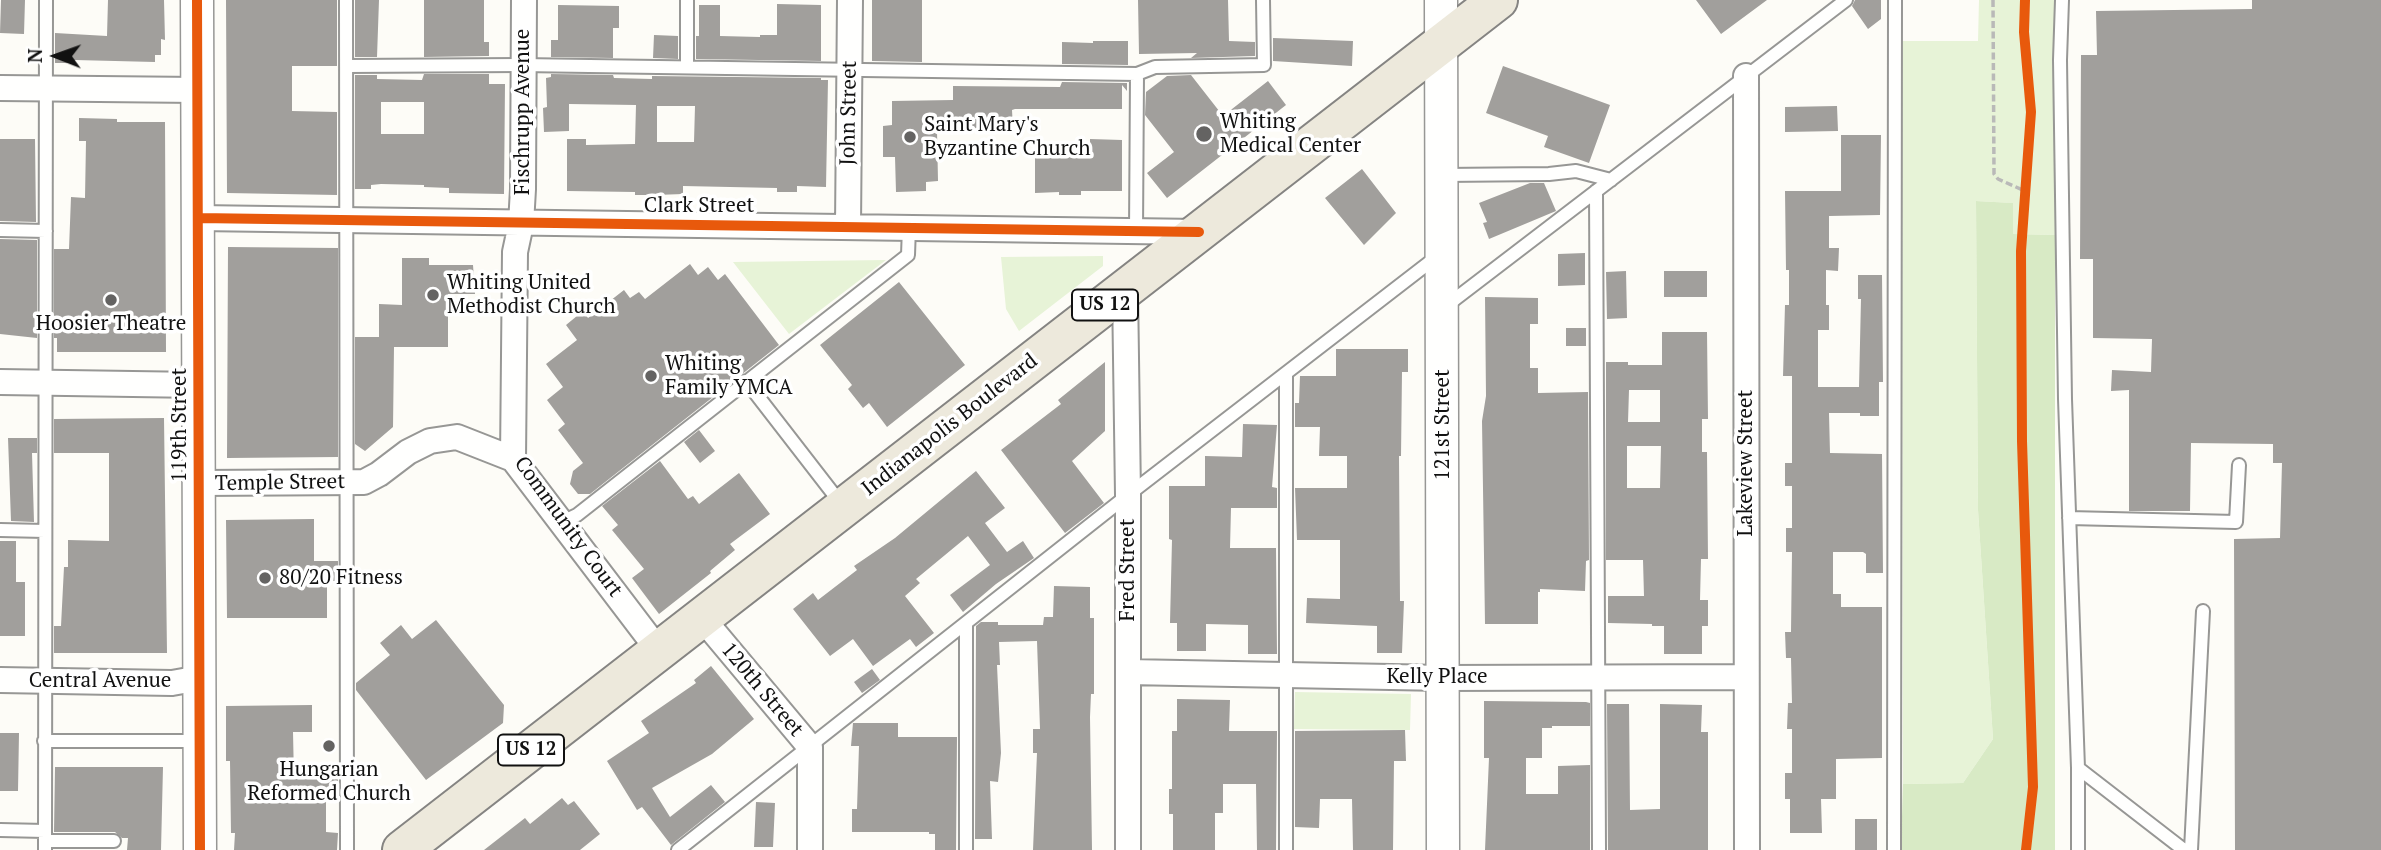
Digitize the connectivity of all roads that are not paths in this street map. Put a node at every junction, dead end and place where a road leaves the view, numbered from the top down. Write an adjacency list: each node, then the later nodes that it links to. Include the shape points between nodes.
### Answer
1 (46, 0): 21 (lane)
2 (198, 0): 22 (street, 119th Street)
3 (346, 0): 15 (lane)
4 (524, 0): 14 (street, Fischrupp Avenue)
5 (687, 0): 16 (lane)
6 (850, 0): 17 (street, John Street)
7 (1263, 0): 18 (lane, via 1264,65 1155,67)
8 (1441, 0): 13 (street, 121st Street)
9 (1498, 0): 13 (main road, Indianapolis Boulevard / US 12)
10 (1846, 0): 19 (lane)
11 (1895, 0): 83 (lane)
12 (2062, 0): 49 (lane)
13 (1442, 44): 23 (street, 121st Street); 33 (main road, Indianapolis Boulevard / US 12)
14 (523, 65): 15 (lane); 16 (lane); 28 (street, Fischrupp Avenue)
15 (347, 66): 27 (lane)
16 (687, 67): 17 (lane)
17 (850, 70): 18 (lane); 29 (street, John Street)
18 (1137, 75): 34 (lane)
19 (1746, 76): 24 (lane); 60 (street, Lakeview Street)
20 (0, 88): 21 (street)
21 (46, 89): 22 (street); 32 (lane)
22 (198, 90): 26 (street, 119th Street)
23 (1443, 175): 24 (lane, via 1576,170); 35 (street, 121st Street)
24 (1611, 180): 25 (lane)
25 (1597, 191): 37 (lane); 59 (lane)
26 (198, 218): 27 (street, Clark Street); 42 (street, 119th Street)
27 (348, 221): 28 (street, Clark Street); 45 (lane)
28 (521, 224): 29 (street, Clark Street); 43 (street, Community Court, via 515,252)
29 (848, 226): 30 (street, Clark Street)
30 (909, 227): 34 (street, Clark Street); 39 (lane, via 908,256)
31 (0, 230): 32 (lane)
32 (46, 231): 41 (lane)
33 (1199, 232): 34 (street, Clark Street); 36 (main road, Indianapolis Boulevard / US 12)
34 (1136, 233)
35 (1443, 251): 37 (street, 121st Street); 38 (lane)
36 (1125, 289): 47 (street, Fred Street); 48 (main road, Indianapolis Boulevard / US 12)
37 (1443, 308): 62 (street, 121st Street)
38 (1286, 373): 47 (lane); 58 (lane)
39 (746, 381): 48 (lane); 50 (lane, via 577,515)
40 (0, 382): 41 (street)
41 (46, 383): 42 (street); 52 (lane)
42 (199, 385): 46 (street, 119th Street)
43 (513, 459): 45 (street, Temple Street, via 457,437 419,446 364,482); 50 (street, Community Court)
44 (2239, 465): 49 (lane, via 2236,522)
45 (346, 482): 46 (street, Temple Street); 73 (lane)
46 (199, 484): 61 (street, 119th Street)
47 (1128, 495): 55 (lane); 57 (street, Fred Street)
48 (844, 508): 54 (main road, Indianapolis Boulevard / US 12)
49 (2069, 518): 68 (lane)
50 (562, 522): 56 (street, Community Court)
51 (0, 530): 52 (lane)
52 (45, 531): 64 (lane)
53 (2203, 611): 86 (lane)
54 (702, 618): 56 (main road, Indianapolis Boulevard / US 12); 67 (street, 120th Street)
55 (966, 625): 67 (lane); 77 (lane)
56 (659, 651): 74 (main road, Indianapolis Boulevard / US 12)
57 (1128, 672): 58 (street, Kelly Place); 78 (street, Fred Street)
58 (1285, 675): 62 (street, Kelly Place); 79 (lane)
59 (1599, 677): 60 (street, Kelly Place); 62 (street, Kelly Place); 81 (lane)
60 (1746, 677): 82 (street, Lakeview Street)
61 (200, 678): 64 (street, Central Avenue, via 172,683); 66 (street, 119th Street)
62 (1443, 678): 80 (street, 121st Street)
63 (0, 680): 64 (street, Central Avenue)
64 (44, 681): 65 (lane)
65 (44, 741): 66 (lane); 70 (lane)
66 (200, 741): 72 (street, 119th Street)
67 (810, 747): 75 (lane); 76 (street, 120th Street)
68 (2078, 768): 84 (lane); 85 (lane)
69 (0, 830): 70 (lane)
70 (45, 841): 71 (lane)
71 (114, 841)
72 (200, 850)
73 (347, 850)
74 (403, 850)
75 (678, 850)
76 (810, 850)
77 (966, 850)
78 (1128, 850)
79 (1286, 850)
80 (1443, 850)
81 (1599, 850)
82 (1746, 850)
83 (1894, 850)
84 (2077, 850)
85 (2185, 850)
86 (2190, 850)

